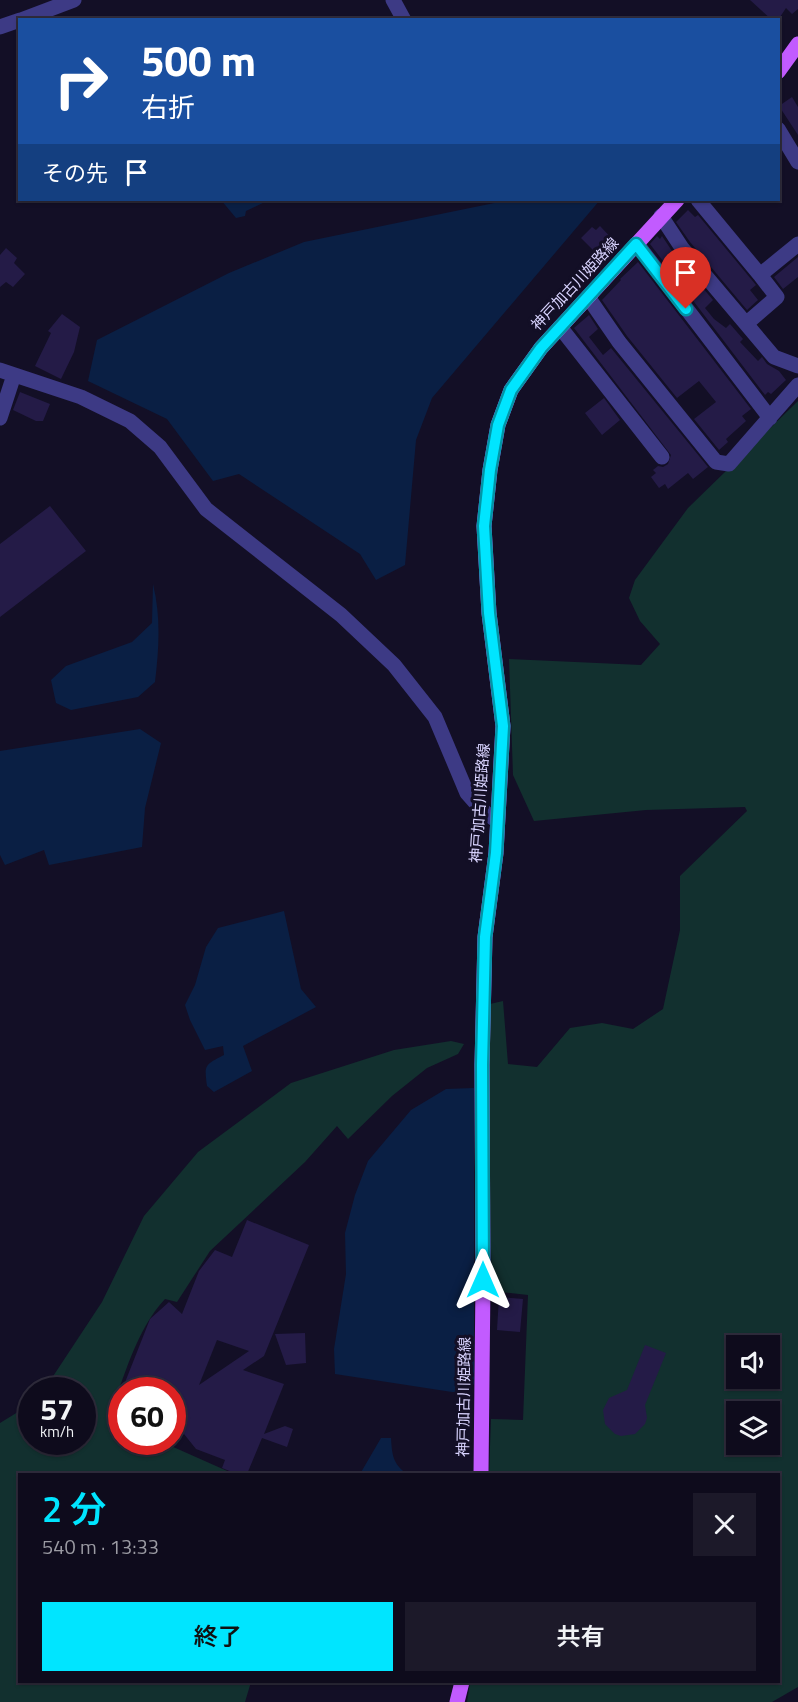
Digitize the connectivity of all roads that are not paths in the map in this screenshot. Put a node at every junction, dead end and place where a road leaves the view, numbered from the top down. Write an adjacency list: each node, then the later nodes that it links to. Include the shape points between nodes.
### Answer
1 (74, 0): 3 (street)
2 (393, 0): 4 (street)
3 (25, 18)
4 (403, 18)
5 (18, 21): 6 (street)
6 (0, 27)
7 (798, 44): 8 (main road)
8 (780, 69)
9 (780, 132): 10 (street)
10 (798, 162)
11 (676, 201): 13 (main road, 神戸加古川姫路線)
12 (699, 201): 16 (street)
13 (661, 216): 14 (main road, 神戸加古川姫路線); 18 (street, via 682,248)
14 (636, 244): 17 (main road, 神戸加古川姫路線); 24 (street)
15 (798, 244): 16 (street)
16 (760, 275): 18 (street, via 777,297)
17 (588, 297): 19 (main road, 神戸加古川姫路線); 24 (street, via 619,342 716,462 729,464)
18 (747, 324): 20 (street, via 774,357)
19 (560, 327): 25 (street); 26 (main road, 神戸加古川姫路線, via 511,390 498,425 490,470 484,526 489,613 503,726)
20 (798, 366)
21 (7, 372): 23 (street); 26 (street, via 81,397 130,421 160,447 206,509 341,615 394,665 435,717 467,793)
22 (798, 385): 24 (street)
23 (0, 418)
24 (770, 418)
25 (662, 457)
26 (497, 820): 27 (main road, 神戸加古川姫路線, via 485,937)
27 (480, 1473)
28 (462, 1683): 29 (main road)
29 (457, 1702)

